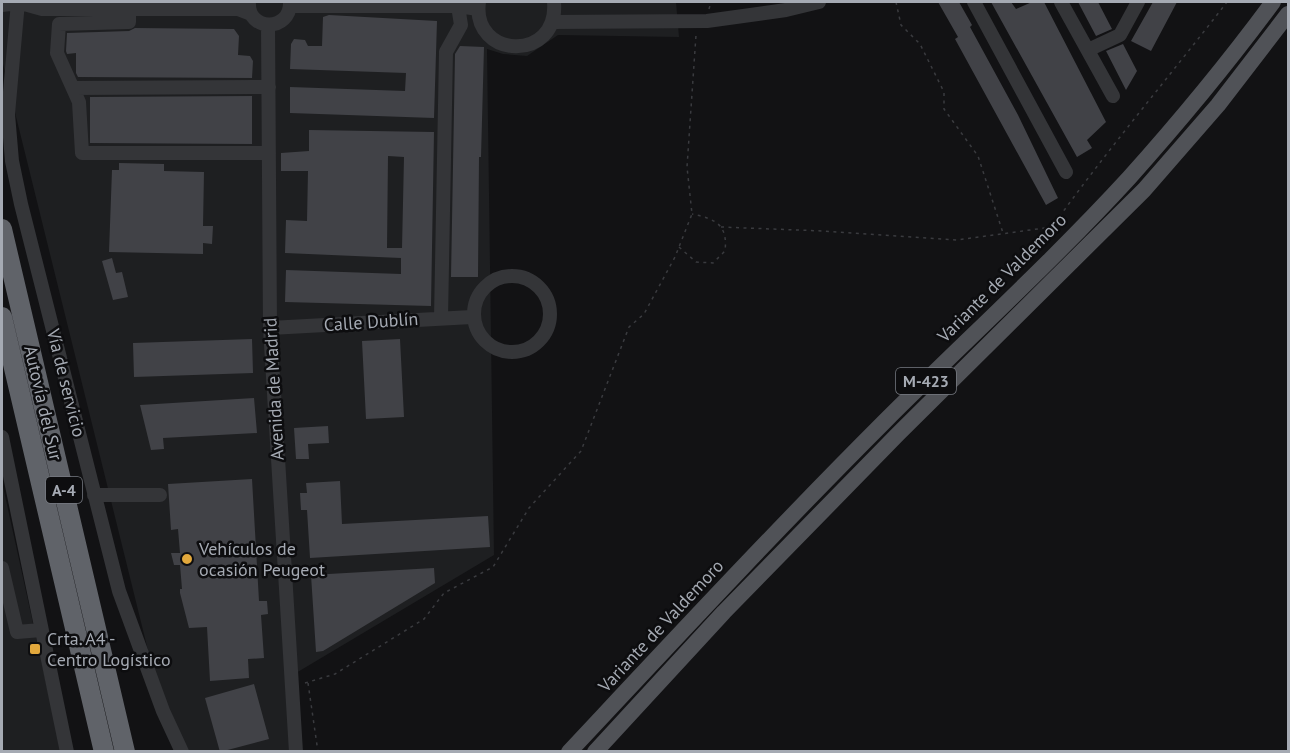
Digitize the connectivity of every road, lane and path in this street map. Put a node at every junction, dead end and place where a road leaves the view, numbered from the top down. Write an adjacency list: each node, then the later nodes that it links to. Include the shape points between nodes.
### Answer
1 (17, 2): 2 (street); 13 (street); 16 (street, via 42,9); 37 (street, Vía de servicio, via 8,114 12,161)
2 (32, 2)
3 (554, 2): 18 (street)
4 (819, 2): 19 (street)
5 (896, 2): 30 (path, via 901,25 920,44 944,92 944,109 978,156)
6 (974, 2): 26 (street)
7 (1061, 2): 21 (street)
8 (1138, 2): 21 (street, via 1120,35)
9 (1227, 2): 30 (path, via 1052,226)
10 (1273, 2): 50 (main road, Variante de Valdemoro / M-423, via 1210,84 1129,177 883,423)
11 (290, 4): 14 (street); 20 (street, via 283,20)
12 (479, 5): 14 (street); 18 (street, via 485,31 504,45 516,47 538,40)
13 (2, 6)
14 (458, 6): 34 (street, via 461,25 446,52)
15 (250, 8): 16 (street); 20 (street, via 258,22)
16 (129, 10): 23 (street, via 129,22 59,24 57,53)
17 (1288, 14): 51 (main road, Variante de Valdemoro / M-423, via 1218,105 1144,190 890,442 724,612)
18 (552, 22): 19 (street)
19 (697, 22): 27 (path, via 687,167)
20 (268, 25): 22 (street, Avenida de Madrid)
21 (1088, 50): 24 (street)
22 (268, 87): 23 (street); 25 (street, Avenida de Madrid)
23 (73, 88): 25 (street, via 80,102 82,153)
24 (1113, 96)
25 (269, 153): 35 (street, Avenida de Madrid)
26 (1066, 172)
27 (692, 214): 28 (path, via 708,217); 31 (path)
28 (721, 227): 30 (path, via 957,240); 31 (path, via 726,237 725,252 713,262 696,262)
29 (2, 229): 46 (highway, Autovía del Sur / A-4)
30 (1004, 234)
31 (679, 247): 42 (path, via 644,314 629,327 581,451 529,508 493,567 444,593 424,619 335,674)
32 (2, 317): 45 (highway, Autovía del Sur / A-4)
33 (472, 317): 33 (street, via 477,333 489,346 505,353 523,352 538,343 548,329 551,312 546,295 534,282 509,276 485,285 475,300); 34 (street, Calle Dublín)
34 (441, 318): 35 (street, Calle Dublín)
35 (270, 328): 43 (street, Avenida de Madrid)
36 (2, 438): 41 (street)
37 (94, 495): 38 (street); 47 (street, Vía de servicio, via 119,591)
38 (160, 495)
39 (2, 568): 40 (street)
40 (4, 587): 41 (street, via 17,632)
41 (41, 630): 44 (street)
42 (308, 682): 43 (path); 49 (path)
43 (292, 687): 48 (street, Avenida de Madrid)
44 (67, 752)
45 (104, 752)
46 (125, 752)
47 (182, 752)
48 (296, 752)
49 (318, 752)
50 (569, 752)
51 (595, 752)

